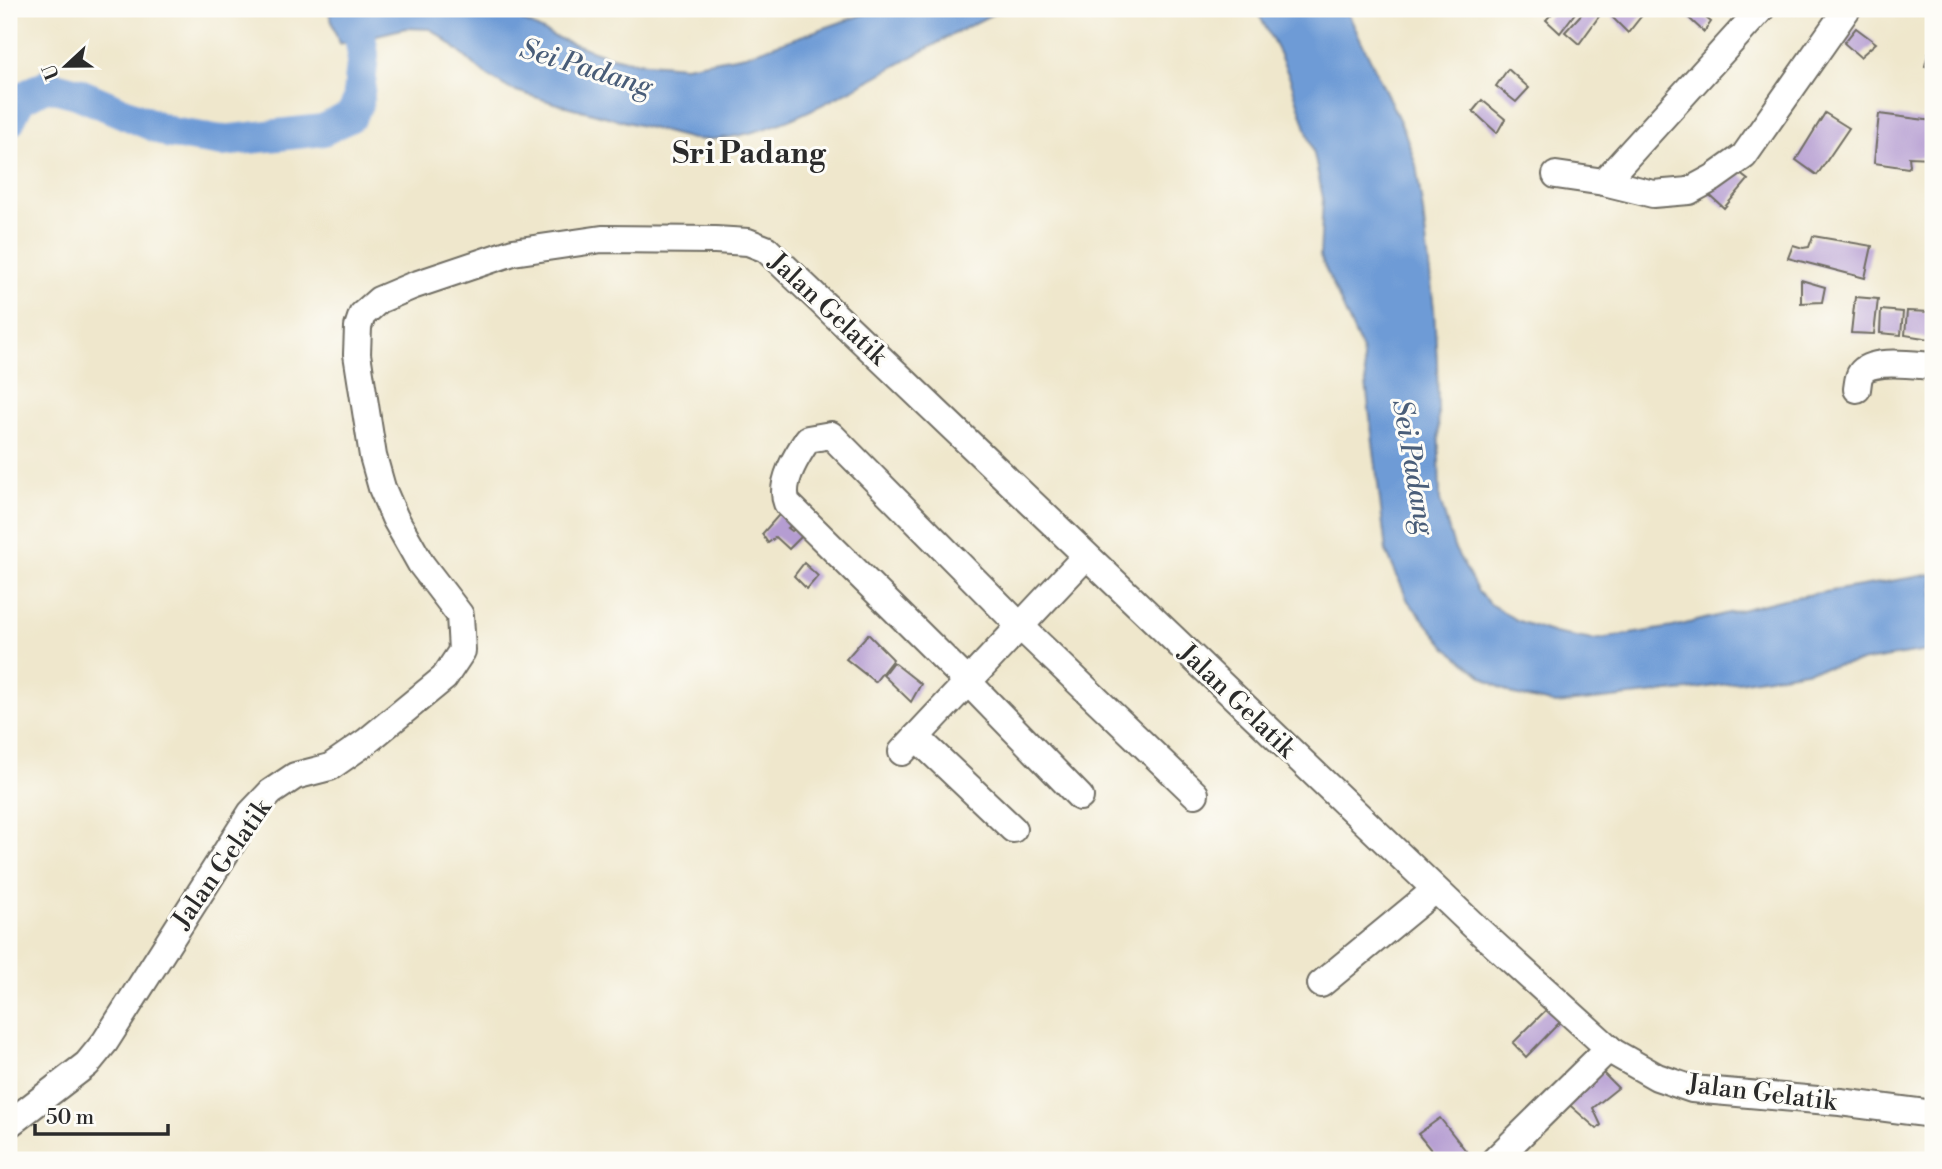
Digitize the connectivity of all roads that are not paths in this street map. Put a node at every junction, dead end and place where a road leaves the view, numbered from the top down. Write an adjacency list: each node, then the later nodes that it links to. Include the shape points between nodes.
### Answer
1 (1761, 9): 4 (street)
2 (1847, 9): 4 (street, via 1744,156 1713,178 1689,191 1653,194)
3 (1556, 174): 4 (street)
4 (1604, 181)
5 (1933, 366): 6 (street, via 1876,364 1859,374)
6 (1857, 389)
7 (1086, 556): 8 (street); 13 (street, Jalan Gelatik); 17 (street, Jalan Gelatik, via 808,288 765,250 748,242 602,239 513,252 379,300 362,315 358,327 357,354 373,456 395,518 421,564 460,615 462,651 444,678 366,742 330,767 295,776 271,792 229,845 105,1042 87,1064)
8 (1020, 626): 9 (street); 9 (street, via 831,435 808,439 788,477 787,503); 10 (street)
9 (968, 682): 11 (street); 12 (street, via 909,744)
10 (1195, 794)
11 (1080, 797)
12 (1013, 829)
13 (1435, 890): 14 (street); 15 (street, Jalan Gelatik)
14 (1321, 984)
15 (1609, 1048): 16 (street, Jalan Gelatik, via 1657,1077 1692,1089); 18 (street)
16 (1933, 1114)
17 (9, 1124)
18 (1495, 1160)

